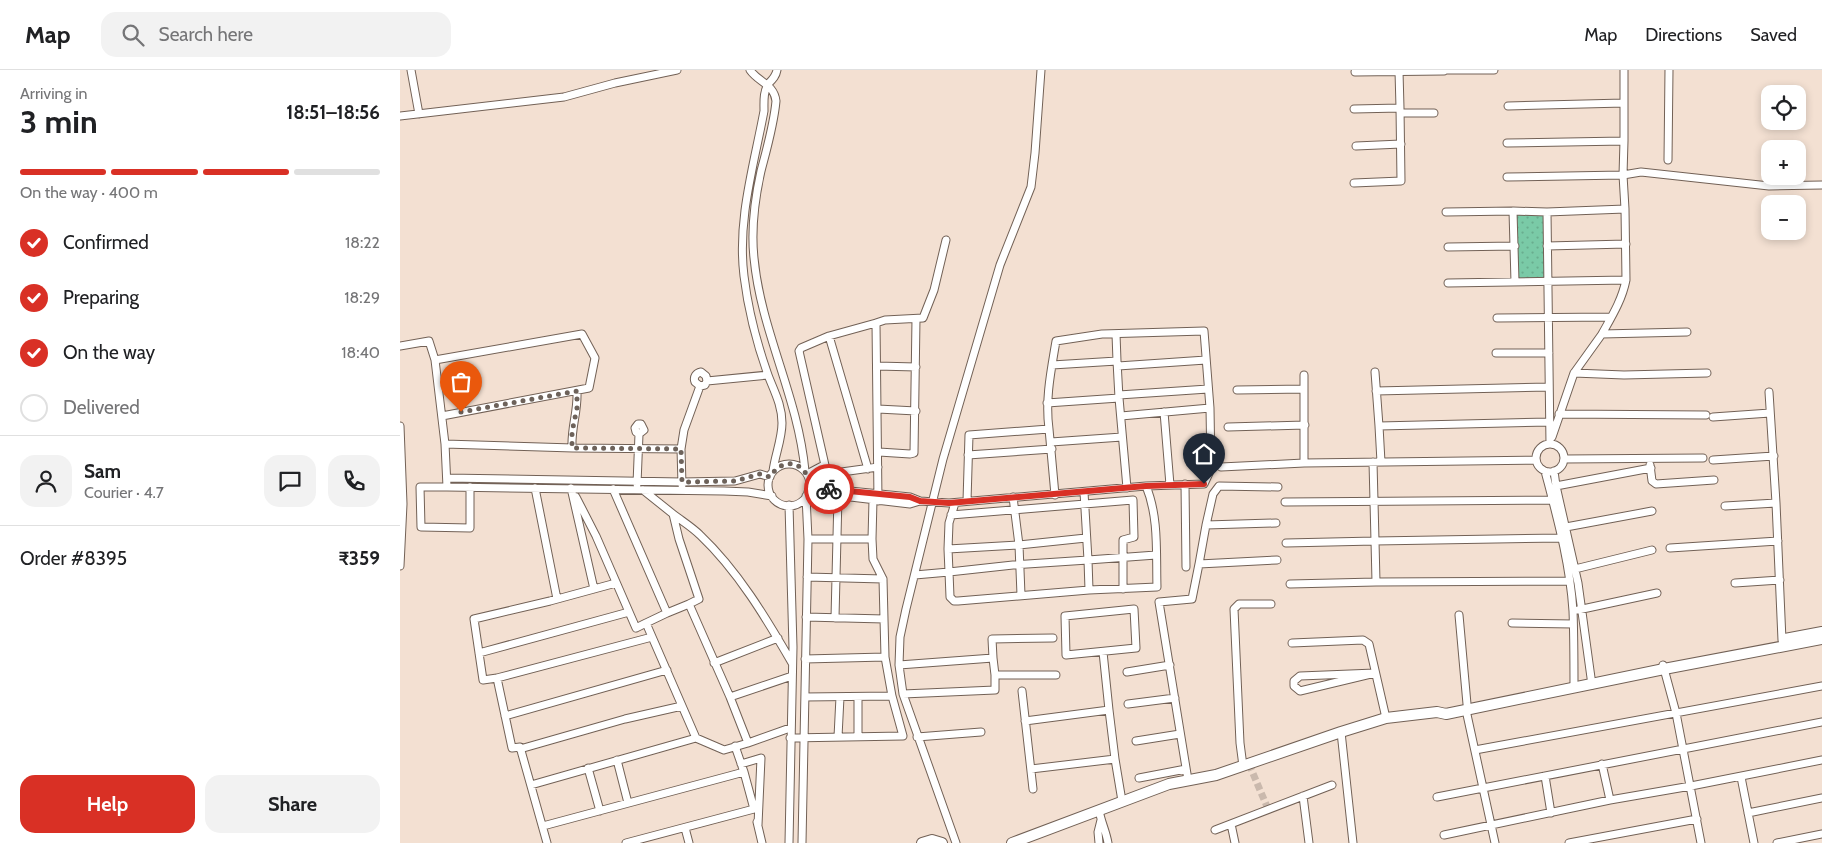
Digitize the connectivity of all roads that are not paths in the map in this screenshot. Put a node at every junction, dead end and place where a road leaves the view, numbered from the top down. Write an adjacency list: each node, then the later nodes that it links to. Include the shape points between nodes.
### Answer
1 (411, 70): 18 (street)
2 (677, 70): 18 (street, via 564,97)
3 (750, 70): 12 (street)
4 (778, 70): 12 (street, via 774,80)
5 (1041, 70): 152 (street, via 1028,197 1000,265)
6 (1444, 70): 7 (street); 10 (street)
7 (1494, 70)
8 (1624, 70): 13 (street)
9 (1669, 70): 26 (street)
10 (1399, 71): 11 (street); 16 (street)
11 (1355, 72)
12 (768, 84): 21 (street, via 776,101); 25 (street)
13 (1624, 104): 14 (street); 20 (street)
14 (1508, 106)
15 (1354, 110): 16 (street)
16 (1400, 111): 17 (street); 23 (street)
17 (1434, 113)
18 (419, 114): 19 (street)
19 (400, 116)
20 (1624, 141): 22 (street); 29 (street)
21 (768, 142): 25 (street); 28 (street)
22 (1507, 143)
23 (1401, 144): 24 (street); 31 (street, via 1401,181)
24 (1356, 146)
25 (755, 157): 27 (street)
26 (1668, 160)
27 (752, 172): 28 (street); 33 (street)
28 (761, 174): 34 (street)
29 (1624, 175): 30 (street); 32 (street, via 1641,172 1769,186); 35 (street)
30 (1507, 177)
31 (1354, 183)
32 (1822, 184)
33 (748, 190): 34 (street); 60 (street, via 742,244 744,275 748,304)
34 (757, 202): 58 (street, via 753,256 764,315)
35 (1625, 209): 38 (street); 40 (street)
36 (1513, 211): 37 (street); 38 (street); 41 (street)
37 (1446, 212)
38 (1547, 212): 42 (street)
39 (946, 240): 50 (street, via 923,318)
40 (1626, 244): 42 (street); 44 (street)
41 (1514, 246): 43 (street); 46 (street)
42 (1547, 246): 45 (street)
43 (1448, 247)
44 (1626, 280): 45 (street); 49 (street)
45 (1548, 281): 46 (street); 48 (street)
46 (1515, 282): 47 (street)
47 (1448, 283)
48 (1548, 317): 49 (street); 51 (street); 59 (street)
49 (1612, 317): 55 (street)
50 (916, 318): 52 (street); 67 (street)
51 (1497, 318)
52 (876, 323): 56 (street); 66 (street)
53 (1687, 332): 55 (street)
54 (1116, 334): 63 (street, via 1204,331); 64 (street); 65 (street, via 1056,341)
55 (1602, 334): 69 (street)
56 (829, 336): 116 (street, via 798,351); 120 (street)
57 (400, 346): 62 (street, via 429,341)
58 (775, 349): 60 (street); 123 (street, via 797,422)
59 (1549, 352): 61 (street); 75 (street)
60 (762, 353): 71 (street)
61 (1496, 353)
62 (434, 360): 79 (street, via 582,334 595,358 589,388); 90 (street)
63 (1206, 360): 64 (street); 76 (street)
64 (1118, 363): 65 (street); 82 (street)
65 (1052, 365): 83 (street)
66 (877, 366): 67 (street); 85 (street)
67 (916, 367): 86 (street)
68 (1375, 372): 80 (street)
69 (1574, 373): 70 (street); 89 (street)
70 (1707, 373)
71 (768, 376): 73 (street); 124 (street, via 780,407 782,423)
72 (1304, 376): 78 (street)
73 (707, 380): 74 (street); 74 (street, via 703,373 697,374 695,382)
74 (700, 386): 105 (street, via 684,430)
75 (1549, 387): 80 (street); 92 (street)
76 (1208, 389): 82 (street); 84 (street)
77 (1237, 390): 78 (street)
78 (1304, 390): 94 (street)
79 (577, 391): 90 (street); 103 (street)
80 (1376, 391): 95 (street)
81 (1769, 392): 88 (street)
82 (1119, 397): 83 (street); 91 (street)
83 (1047, 403): 97 (street)
84 (1210, 408): 87 (street); 128 (street, via 1209,477 1204,484)
85 (878, 409): 86 (street); 106 (street)
86 (916, 410): 106 (street, via 914,453)
87 (1164, 412): 91 (street); 129 (street)
88 (1770, 413): 89 (street, via 1710,416); 108 (street)
89 (1559, 414): 101 (street)
90 (442, 416): 100 (street)
91 (1120, 416): 99 (street)
92 (1550, 422): 95 (street); 101 (street)
93 (400, 426): 184 (street, via 403,504)
94 (1305, 426): 96 (street); 115 (street)
95 (1379, 426): 114 (street)
96 (1228, 427)
97 (1050, 429): 102 (street); 107 (street, via 969,435)
98 (639, 434): 104 (street)
99 (1122, 437): 102 (street); 138 (street)
100 (445, 444): 103 (street); 125 (street)
101 (1550, 444): 110 (street, via 1556,445); 112 (street, via 1539,449)
102 (1051, 445): 107 (street); 143 (street)
103 (572, 448): 104 (street)
104 (639, 449): 105 (street); 134 (street)
105 (681, 449): 127 (street)
106 (879, 452): 117 (street)
107 (968, 455): 150 (street)
108 (1774, 456): 113 (street); 155 (street)
109 (1703, 458): 111 (street)
110 (1564, 459): 111 (street); 122 (street)
111 (1650, 459): 119 (street)
112 (1536, 460): 114 (street); 121 (street)
113 (1713, 460)
114 (1377, 462): 115 (street); 151 (street)
115 (1304, 464): 118 (street)
116 (824, 465): 120 (street, via 826,474); 123 (street)
117 (878, 467): 120 (street); 147 (street)
118 (1222, 467)
119 (1650, 468): 126 (street, via 1652,481 1656,484); 131 (street)
120 (868, 469)
121 (1545, 470): 122 (street); 149 (street)
122 (1554, 471): 131 (street)
123 (806, 472): 124 (street, via 799,466 785,464); 141 (street)
124 (771, 474): 127 (street, via 735,481); 144 (street, via 769,490)
125 (447, 478): 132 (street); 134 (street, via 532,478)
126 (1714, 480)
127 (682, 482): 134 (street); 140 (street)
128 (1185, 484): 129 (street); 185 (street)
129 (1170, 485): 130 (street)
130 (1146, 486): 138 (street); 178 (street, via 1155,516)
131 (1556, 486): 165 (street)
132 (447, 487): 133 (street); 133 (street, via 420,487 421,527 470,528)
133 (470, 487): 136 (street)
134 (639, 487): 139 (street); 140 (street); 161 (street)
135 (1278, 487): 164 (street, via 1219,486 1213,494)
136 (535, 488): 137 (street); 203 (street)
137 (571, 488): 139 (street); 195 (street); 198 (street)
138 (1128, 488): 142 (street); 148 (street)
139 (613, 489): 209 (street)
140 (682, 491): 144 (street, via 748,492)
141 (808, 492): 145 (street); 147 (street); 157 (street, via 802,501); 168 (street)
142 (1084, 492): 143 (street); 156 (street)
143 (1055, 494): 146 (street)
144 (772, 496): 157 (street)
145 (838, 496): 147 (street); 169 (street)
146 (1013, 497): 150 (street); 159 (street)
147 (877, 498): 152 (street, via 910,497); 170 (street)
148 (1134, 500): 156 (street); 179 (street, via 1135,532 1134,537 1123,540)
149 (1553, 500): 151 (street); 167 (street)
150 (967, 501): 154 (street)
151 (1375, 501): 153 (street); 171 (street)
152 (932, 502): 154 (street); 188 (street)
153 (1285, 502)
154 (955, 503): 162 (street)
155 (1776, 503): 158 (street); 172 (street)
156 (1084, 504): 159 (street); 166 (street)
157 (789, 506): 224 (street)
158 (1725, 506)
159 (1014, 509): 162 (street); 174 (street)
160 (1652, 511): 165 (street)
161 (673, 514): 204 (street, via 699,599); 219 (street, via 700,534 737,577)
162 (951, 515): 176 (street)
163 (1276, 524): 164 (street)
164 (1206, 525): 183 (street)
165 (1566, 527): 186 (street)
166 (1086, 538): 174 (street); 180 (street)
167 (1562, 538): 171 (street); 193 (street)
168 (808, 539): 169 (street); 189 (street)
169 (837, 539): 170 (street); 190 (street)
170 (872, 539): 191 (street, via 873,559)
171 (1375, 540): 173 (street); 194 (street)
172 (1778, 540): 175 (street); 192 (street)
173 (1286, 542)
174 (1019, 545): 176 (street); 182 (street)
175 (1670, 548)
176 (948, 549): 187 (street)
177 (1652, 550): 186 (street)
178 (1156, 555): 179 (street); 200 (street, via 1157,587)
179 (1124, 558): 180 (street); 200 (street)
180 (1088, 560): 182 (street); 199 (street)
181 (1276, 560): 183 (street)
182 (1020, 564): 187 (street); 202 (street)
183 (1199, 564): 234 (street, via 1192,599 1159,602)
184 (400, 566)
185 (1186, 568)
186 (1575, 569): 206 (street)
187 (949, 572): 188 (street); 202 (street, via 950,597 954,601)
188 (915, 575): 233 (street, via 900,637)
189 (807, 578): 190 (street); 211 (street)
190 (836, 578): 191 (street); 212 (street)
191 (883, 579): 213 (street)
192 (1780, 580): 196 (street); 222 (street)
193 (1569, 581): 194 (street); 207 (street)
194 (1376, 582): 197 (street)
195 (616, 583): 198 (street); 208 (street)
196 (1735, 583)
197 (1290, 584)
198 (594, 589): 203 (street)
199 (1089, 590): 200 (street); 202 (street)
200 (1123, 590)
201 (1657, 593): 206 (street)
202 (1021, 595)
203 (557, 599): 227 (street, via 474,619)
204 (689, 604): 209 (street); 231 (street)
205 (1271, 604): 284 (street, via 1238,604 1234,609)
206 (1582, 609): 207 (street); 243 (street)
207 (1573, 610): 216 (street)
208 (629, 612): 214 (street, via 636,628); 227 (street)
209 (667, 613): 214 (street)
210 (1459, 615): 256 (street)
211 (806, 617): 212 (street); 225 (street)
212 (835, 618): 213 (street)
213 (884, 619): 228 (street)
214 (646, 623): 218 (street)
215 (1512, 624): 216 (street)
216 (1573, 624): 244 (street)
217 (1822, 632): 222 (street)
218 (652, 637): 236 (street); 242 (street)
219 (778, 638): 231 (street); 232 (street)
220 (1053, 638): 229 (street, via 992,638)
221 (1822, 639): 235 (street)
222 (1782, 640): 235 (street)
223 (1292, 643): 238 (street, via 1363,640 1369,644)
224 (792, 647): 225 (street); 232 (street)
225 (806, 648): 230 (street)
226 (1103, 652): 226 (street, via 1066,655 1065,616 1134,609 1136,648); 257 (street)
227 (479, 653): 242 (street, via 483,680)
228 (885, 657): 230 (street); 248 (street)
229 (994, 658): 233 (street); 239 (street)
230 (805, 659): 249 (street)
231 (714, 663): 252 (street)
232 (792, 663): 241 (street)
233 (899, 665): 247 (street)
234 (1170, 665): 237 (street); 253 (street)
235 (1664, 667): 243 (street); 258 (street)
236 (667, 670): 255 (street); 259 (street)
237 (1127, 672)
238 (1375, 673): 238 (street, via 1300,691 1305,685 1300,676); 260 (street)
239 (994, 675): 240 (street); 247 (street, via 995,690)
240 (1056, 675)
241 (792, 676): 252 (street); 263 (street)
242 (497, 678): 259 (street)
243 (1591, 681): 244 (street)
244 (1574, 685): 256 (street)
245 (1822, 686): 258 (street)
246 (1022, 691): 261 (street)
247 (903, 694): 267 (street)
248 (892, 696): 251 (street); 270 (street, via 903,736)
249 (805, 697): 250 (street); 268 (street)
250 (840, 697): 251 (street); 269 (street)
251 (858, 697): 270 (street)
252 (730, 698): 274 (street)
253 (1175, 698): 254 (street); 266 (street)
254 (1128, 704)
255 (682, 706): 271 (street); 276 (street)
256 (1467, 707): 260 (street, via 1446,714 1437,712); 277 (street)
257 (1109, 710): 261 (street); 279 (street)
258 (1676, 713): 277 (street); 278 (street)
259 (505, 716): 276 (street, via 512,748)
260 (1386, 718): 265 (street)
261 (1025, 721): 286 (street)
262 (1822, 722): 278 (street)
263 (790, 728): 272 (street); 274 (street)
264 (981, 732): 267 (street)
265 (1341, 732): 284 (street); 331 (street)
266 (1180, 734): 273 (street); 288 (street)
267 (917, 736): 325 (street)
268 (803, 737): 269 (street); 272 (street); 322 (street)
269 (838, 737): 270 (street)
270 (858, 737)
271 (696, 738): 275 (street, via 724,750); 280 (street)
272 (790, 738): 321 (street)
273 (1136, 741)
274 (748, 743): 275 (street)
275 (735, 746): 282 (street)
276 (520, 749): 292 (street)
277 (1475, 750): 295 (street)
278 (1684, 750): 283 (street); 294 (street)
279 (1115, 759): 286 (street); 301 (street)
280 (617, 760): 285 (street); 302 (street)
281 (1822, 760): 290 (street)
282 (741, 764): 287 (street); 310 (street, via 761,758)
283 (1602, 764): 289 (street); 300 (street)
284 (1242, 766): 288 (street, via 1216,775)
285 (588, 768): 292 (street); 304 (street)
286 (1031, 769): 296 (street)
287 (744, 772): 302 (street); 303 (street)
288 (1187, 774): 291 (street); 301 (street)
289 (1545, 776): 295 (street); 305 (street)
290 (1741, 777): 294 (street); 306 (street)
291 (1140, 778)
292 (531, 784): 312 (street)
293 (1332, 785): 297 (street)
294 (1691, 786): 300 (street); 308 (street)
295 (1482, 788): 298 (street); 311 (street)
296 (1033, 789)
297 (1303, 796): 309 (street); 330 (street)
298 (1437, 797)
299 (1822, 798): 306 (street)
300 (1610, 800): 305 (street)
301 (1122, 801): 307 (street)
302 (628, 803): 304 (street)
303 (754, 810): 310 (street); 313 (street)
304 (600, 811): 312 (street)
305 (1551, 812): 311 (street)
306 (1748, 813): 335 (street)
307 (1100, 815): 326 (street); 327 (street); 328 (street)
308 (1697, 819): 333 (street); 334 (street)
309 (1231, 824): 314 (street); 329 (street)
310 (758, 825): 320 (street)
311 (1491, 825): 316 (street); 332 (street)
312 (543, 826): 317 (street)
313 (685, 828): 318 (street); 319 (street)
314 (1215, 830)
315 (1822, 834): 336 (street)
316 (1444, 835)
317 (547, 843)
318 (626, 843)
319 (689, 843)
320 (762, 843)
321 (789, 843)
322 (802, 843)
323 (922, 843): 324 (street, via 932,840)
324 (942, 843)
325 (956, 843)
326 (1012, 843)
327 (1099, 843)
328 (1108, 843)
329 (1235, 843)
330 (1309, 843)
331 (1353, 843)
332 (1495, 843)
333 (1570, 843)
334 (1701, 843)
335 (1754, 843)
336 (1777, 843)

